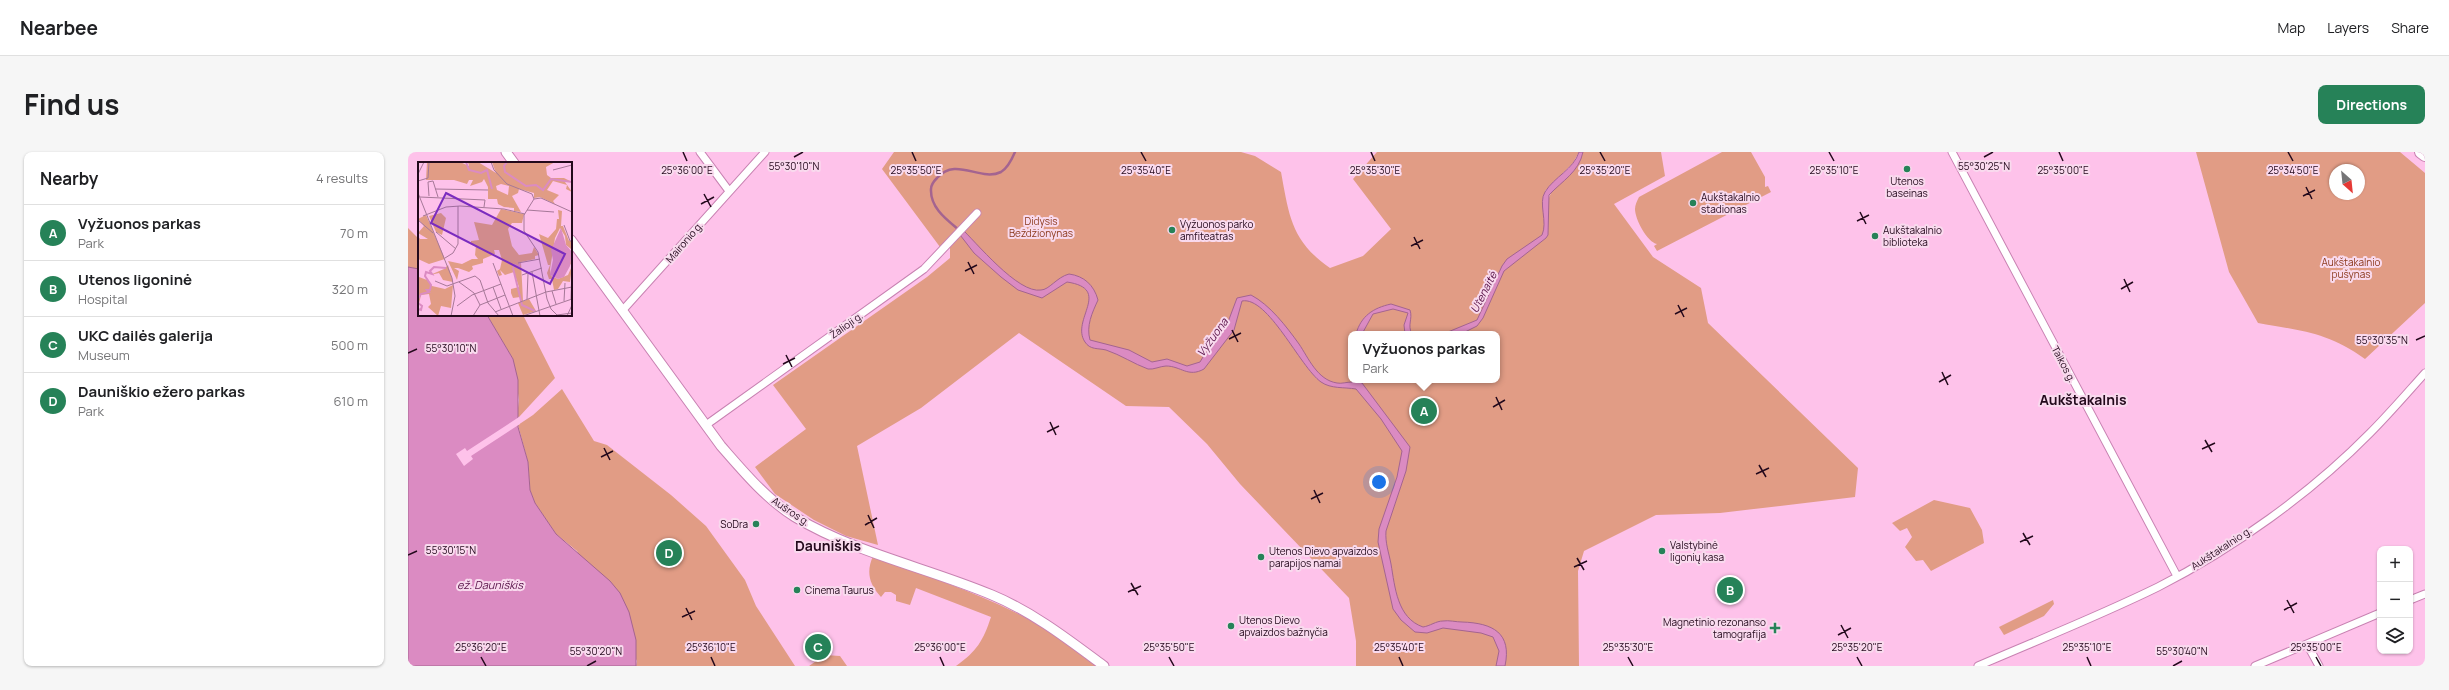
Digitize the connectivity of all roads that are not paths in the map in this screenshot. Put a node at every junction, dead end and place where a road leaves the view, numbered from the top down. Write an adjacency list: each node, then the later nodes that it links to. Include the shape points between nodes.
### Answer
1 (506, 152): 7 (street)
2 (700, 152): 8 (street)
3 (765, 152): 8 (street, Maironio g.)
4 (1952, 152): 14 (street, Taikos g.)
5 (2421, 152): 6 (main road)
6 (2425, 155)
7 (513, 162)
8 (729, 191): 11 (street, Maironio g.)
9 (978, 213): 13 (street, Žalioji g., via 924,269)
10 (572, 241): 11 (street, Aušros g.)
11 (622, 310): 13 (street, Aušros g.)
12 (2425, 372): 14 (street, Aukštakalnio g., via 2371,432 2328,472 2278,511)
13 (706, 425): 19 (street, Aušros g., via 745,473 795,517 868,550 993,595 1030,614)
14 (2177, 576): 20 (street, Aukštakalnio g., via 2083,621)
15 (2425, 594): 16 (street)
16 (2413, 599)
17 (2377, 614): 18 (street)
18 (2307, 644): 21 (street); 22 (street)
19 (1104, 666)
20 (1978, 666)
21 (2255, 666)
22 (2319, 666)

